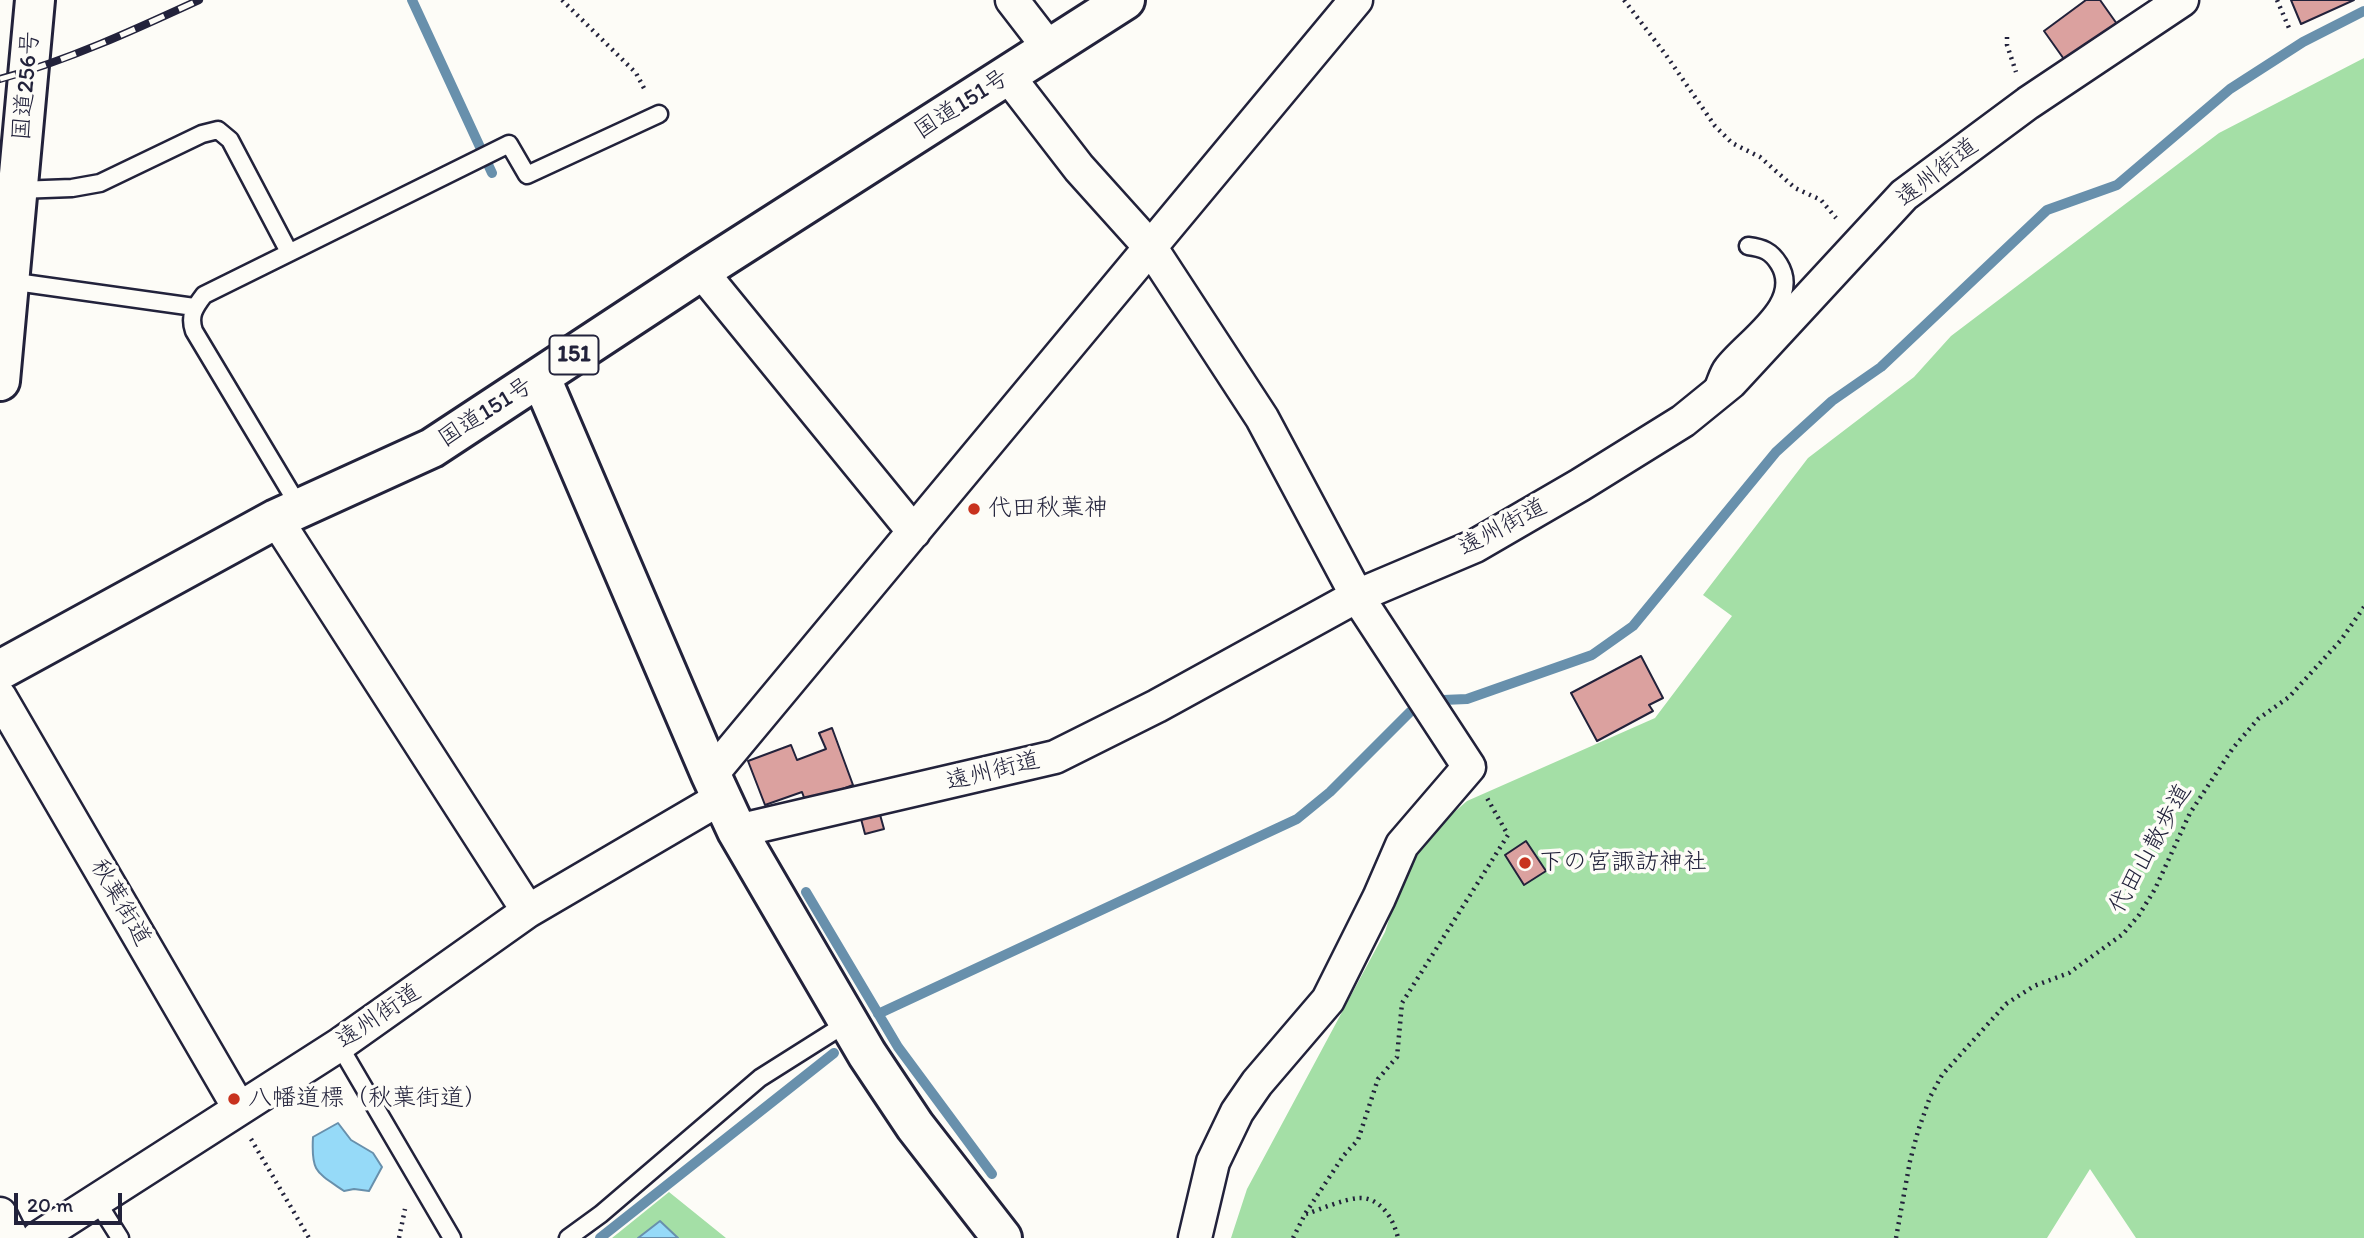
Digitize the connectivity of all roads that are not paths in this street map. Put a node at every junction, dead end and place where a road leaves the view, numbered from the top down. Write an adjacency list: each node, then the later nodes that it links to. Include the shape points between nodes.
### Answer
1 (35, 0): 9 (main road, 国道256号)
2 (1012, 0): 6 (street)
3 (1125, 0): 6 (main road, 国道151号 / 151)
4 (1356, 0): 11 (street, 遠州街道)
5 (2182, 0): 18 (street, 遠州街道, via 2028,103 1905,195 1731,382)
6 (1049, 47): 7 (main road, 国道151号 / 151)
7 (1008, 76): 11 (street, via 1079,168); 13 (main road, 国道151号 / 151)
8 (659, 114): 12 (lane, via 527,175 506,145)
9 (9, 192): 12 (lane, via 100,183 218,130 230,140); 14 (main road, 国道256号)
10 (1748, 246): 18 (lane, via 1763,248 1774,257 1784,272 1783,290 1770,318 1723,365)
11 (1151, 248): 20 (street, 遠州街道); 21 (street, via 1262,418)
12 (289, 252): 15 (lane, via 204,295)
13 (701, 271): 16 (main road, 国道151号 / 151); 20 (street)
14 (9, 281): 15 (lane); 17 (main road, 国道256号)
15 (194, 307): 19 (lane, via 190,320 194,331)
16 (541, 378): 19 (main road, 国道151号 / 151, via 432,448); 24 (main road)
17 (0, 382)
18 (1707, 401): 21 (street, 遠州街道, via 1683,421 1475,546)
19 (288, 513): 22 (main road, 国道151号 / 151); 25 (street)
20 (915, 532): 24 (street, 遠州街道)
21 (1357, 596): 24 (street, 遠州街道, via 1055,757); 37 (street, via 1469,768 1402,845 1328,1000 1237,1112 1213,1162)
22 (0, 670)
23 (0, 697): 28 (street, 秋葉街道)
24 (723, 802): 25 (street, 遠州街道); 26 (main road)
25 (528, 911): 27 (street, 遠州街道)
26 (847, 1023): 35 (lane, via 760,1078); 36 (main road, via 915,1126)
27 (339, 1045): 28 (street, 遠州街道); 34 (lane)
28 (237, 1110): 29 (street, 遠州街道)
29 (96, 1200): 32 (street, 遠州街道); 33 (lane)
30 (0, 1214): 31 (street)
31 (12, 1238)
32 (38, 1238)
33 (120, 1238)
34 (452, 1238)
35 (568, 1238)
36 (1002, 1238)
37 (1195, 1238)

